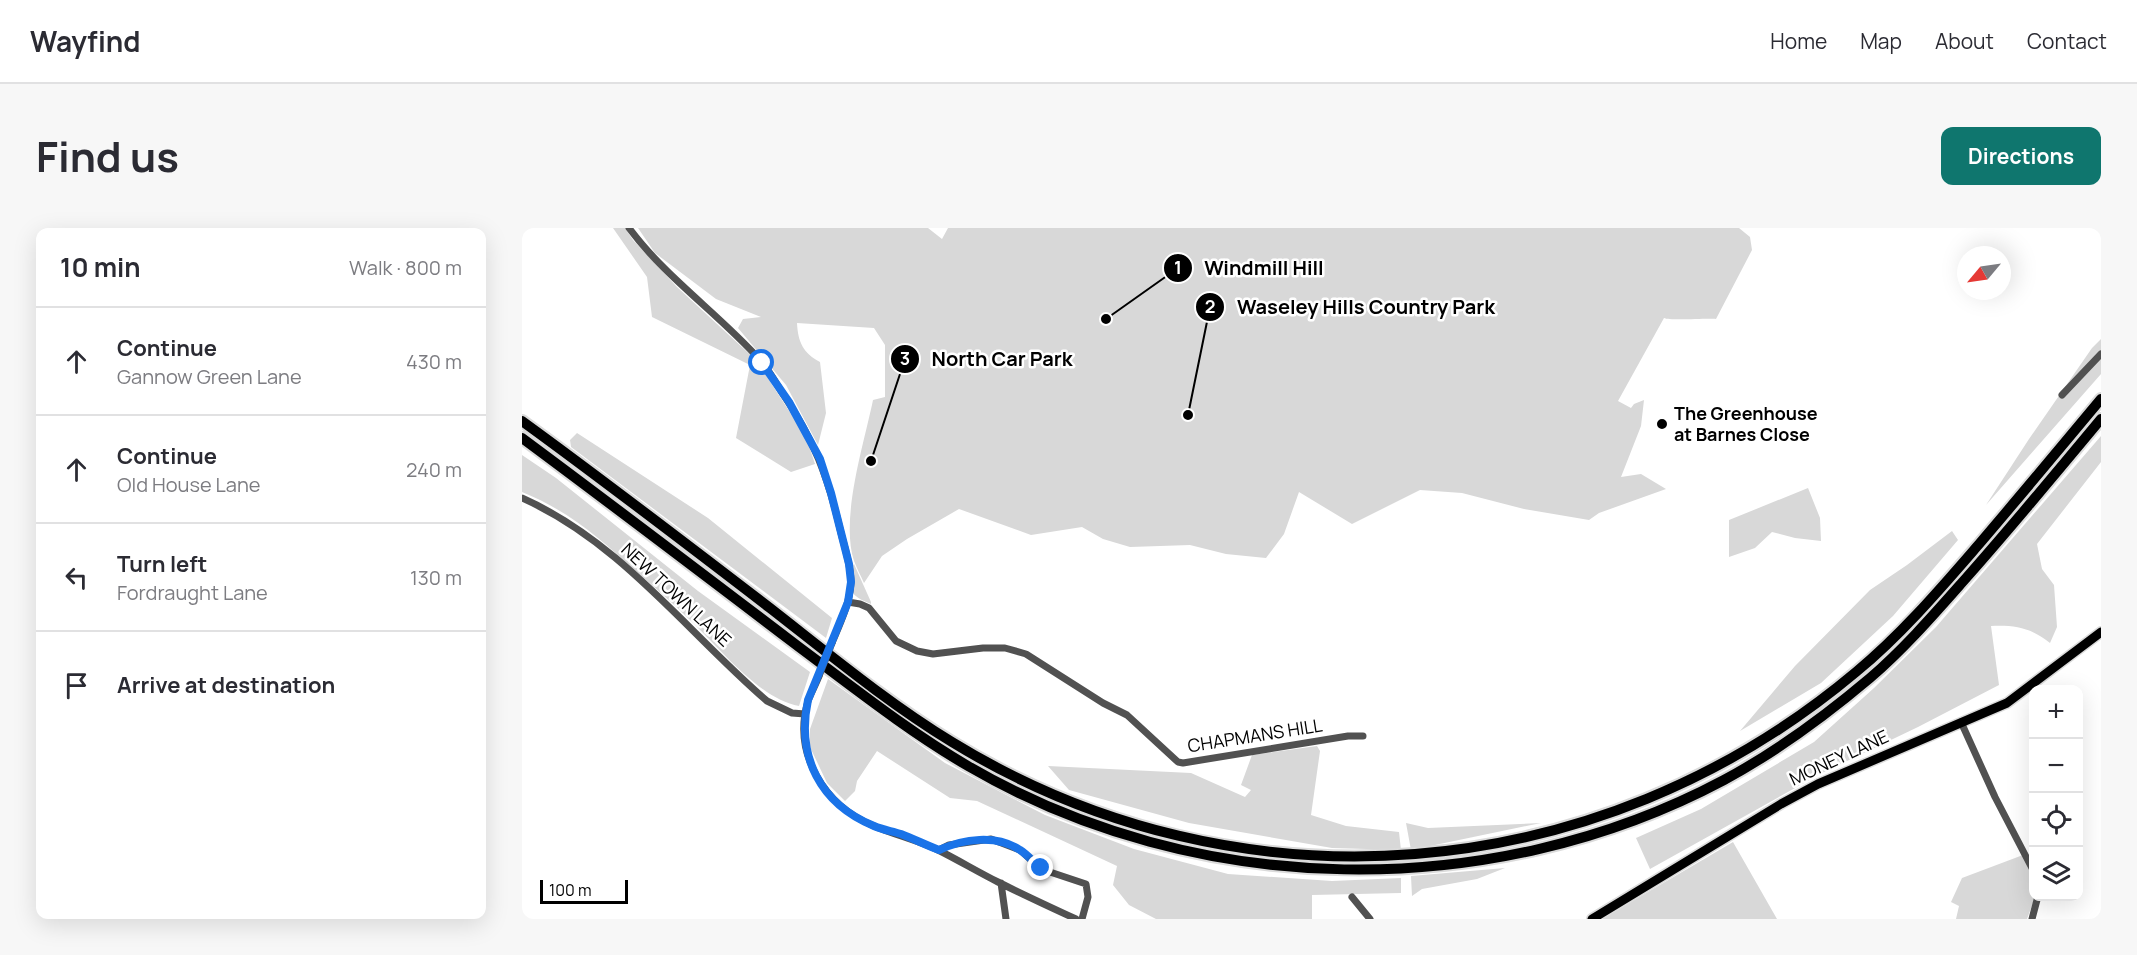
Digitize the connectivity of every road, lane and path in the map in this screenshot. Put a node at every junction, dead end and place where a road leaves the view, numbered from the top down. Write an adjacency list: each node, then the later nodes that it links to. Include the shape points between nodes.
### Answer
1 (629, 228): 9 (street, via 674,279 762,363 794,411 820,459 831,493 849,564)
2 (2101, 354): 3 (street)
3 (2062, 395)
4 (2101, 399): 6 (highway, via 1938,592 1887,644 1807,711 1748,750 1654,797 1559,830 1445,852 1336,857 1211,842 1159,831 1102,814 1012,775 951,741 882,693)
5 (2101, 420): 7 (highway, via 1989,553 1898,652 1831,709 1767,754 1724,780 1591,835 1468,863 1387,870 1283,866 1211,856 1116,832 1019,793 968,766 888,713)
6 (522, 421)
7 (522, 438)
8 (522, 498): 11 (street, NEW TOWN LANE, via 594,540 767,701 792,713)
9 (848, 602): 11 (street, bridge); 13 (street, CHAPMANS HILL, via 869,608 889,634 908,648 933,654 1005,648 1026,654 1127,715 1178,762)
10 (2101, 632): 12 (main road, MONEY LANE, via 2007,703)
11 (805, 714): 14 (street, via 810,764 830,795 847,812 873,826)
12 (1961, 722): 15 (street); 23 (main road, MONEY LANE, via 1818,784)
13 (1363, 736)
14 (939, 850): 16 (street); 21 (street, via 987,838 1020,850 1041,868 1086,884 1088,897)
15 (2029, 862)
16 (1001, 883): 19 (street); 20 (street)
17 (1352, 897): 22 (street)
18 (2037, 901): 24 (street)
19 (1006, 919)
20 (1076, 919)
21 (1082, 919)
22 (1370, 919)
23 (1592, 919)
24 (2032, 919)

